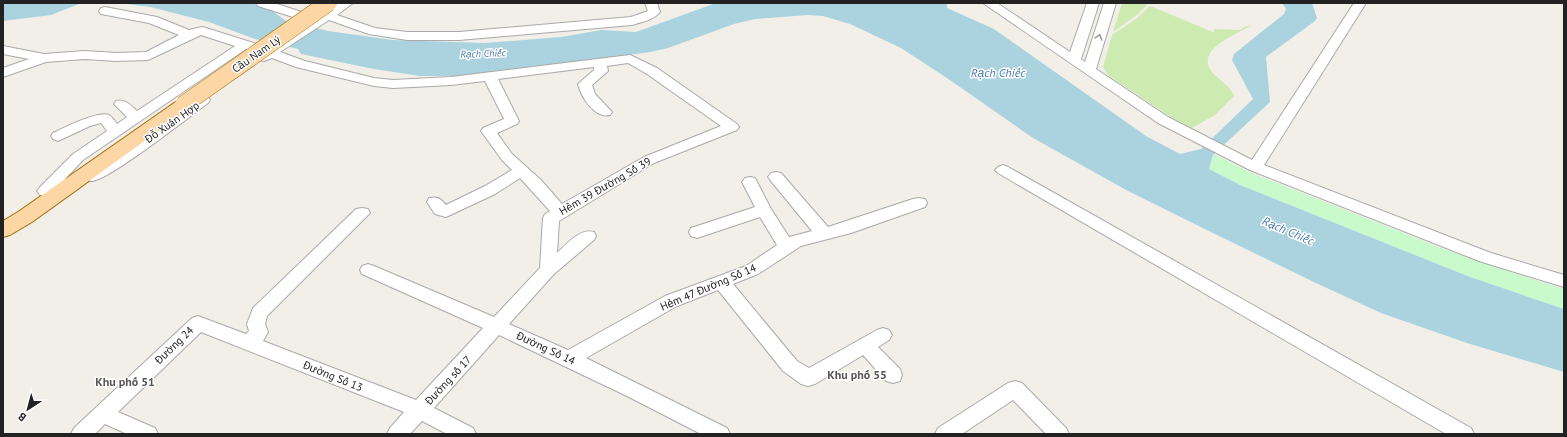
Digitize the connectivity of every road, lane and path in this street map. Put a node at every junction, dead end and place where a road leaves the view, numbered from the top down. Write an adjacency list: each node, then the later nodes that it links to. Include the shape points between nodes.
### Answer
1 (262, 3): 10 (street)
2 (316, 3): 22 (main road, Cầu Nam Lý)
3 (346, 3): 10 (street)
4 (651, 3): 10 (street, via 654,12 632,21 459,36 407,36 373,31)
5 (989, 3): 16 (street)
6 (1093, 3): 16 (street)
7 (1110, 3): 19 (street, one-way to 7)
8 (1360, 3): 28 (street)
9 (105, 11): 11 (street, via 153,20)
10 (321, 17): 14 (street, Đỗ Xuân Hợp); 22 (main road, Cầu Nam Lý, bridge)
11 (190, 35): 12 (street, via 202,31); 15 (street, via 148,56 85,55)
12 (244, 45): 14 (street); 25 (street, Đỗ Xuân Hợp)
13 (4, 50): 15 (street); 18 (street)
14 (270, 53): 21 (street, via 301,64 381,83 430,83); 33 (street, Đỗ Xuân Hợp, via 109,167)
15 (44, 58): 20 (street)
16 (1074, 60): 19 (street)
17 (600, 62): 21 (street); 24 (street, via 601,71 585,84 585,90); 37 (street, Hẻm 39 Đường Số 39, via 630,59 652,71 732,126 649,160)
18 (3, 64)
19 (1089, 70): 28 (street, via 1163,120)
20 (3, 73)
21 (490, 76): 29 (street, via 512,121 488,131 507,157)
22 (178, 103): 33 (main road, Đỗ Xuân Hợp)
23 (120, 104): 25 (street)
24 (605, 112)
25 (136, 118): 26 (street, Đỗ Xuân Hợp)
26 (116, 132): 27 (street, via 104,118 85,123); 33 (street, Đỗ Xuân Hợp, via 78,157)
27 (58, 136)
28 (1255, 167): 47 (street, via 1485,257)
29 (522, 170): 34 (street, via 446,212); 37 (street)
30 (1003, 170): 65 (street)
31 (776, 176): 42 (street)
32 (750, 182): 36 (street)
33 (51, 192): 39 (main road, Đỗ Xuân Hợp); 40 (main road, Đỗ Xuân Hợp, via 25,217)
34 (435, 202)
35 (919, 203): 42 (street, Hẻm 47 Đường Số 14)
36 (764, 210): 41 (street); 44 (street)
37 (560, 212): 46 (street, Hẻm 39 Đường Số 39, via 551,218)
38 (362, 213): 52 (street, via 259,313 256,324 259,332)
39 (3, 222)
40 (3, 230)
41 (697, 232)
42 (824, 234): 44 (street, Hẻm 47 Đường Số 14)
43 (588, 236): 46 (street)
44 (787, 247): 48 (street, Hẻm 47 Đường Số 14, via 752,270)
45 (368, 270): 50 (street, Đường Số 14)
46 (548, 270): 50 (street)
47 (1564, 281)
48 (721, 282): 53 (street, via 790,366 808,378); 54 (street, Hẻm 47 Đường Số 14, via 670,301)
49 (198, 323): 52 (street, Đường Số 13); 57 (street, Đường 24)
50 (498, 326): 54 (street, Đường Số 14); 56 (street, Đường số 17)
51 (883, 335): 53 (street)
52 (250, 343): 56 (street, Đường Số 13)
53 (865, 345): 55 (street)
54 (569, 358): 62 (street, Đường Số 14, via 655,399)
55 (893, 375)
56 (420, 410): 60 (street, Đường số 17); 61 (street, Đường Số 13)
57 (102, 414): 58 (street, Đường 24); 59 (street)
58 (82, 434)
59 (148, 434)
60 (398, 434)
61 (466, 434)
62 (720, 434)
63 (945, 434): 64 (street, via 1015,389)
64 (1059, 434)
65 (1464, 434)

